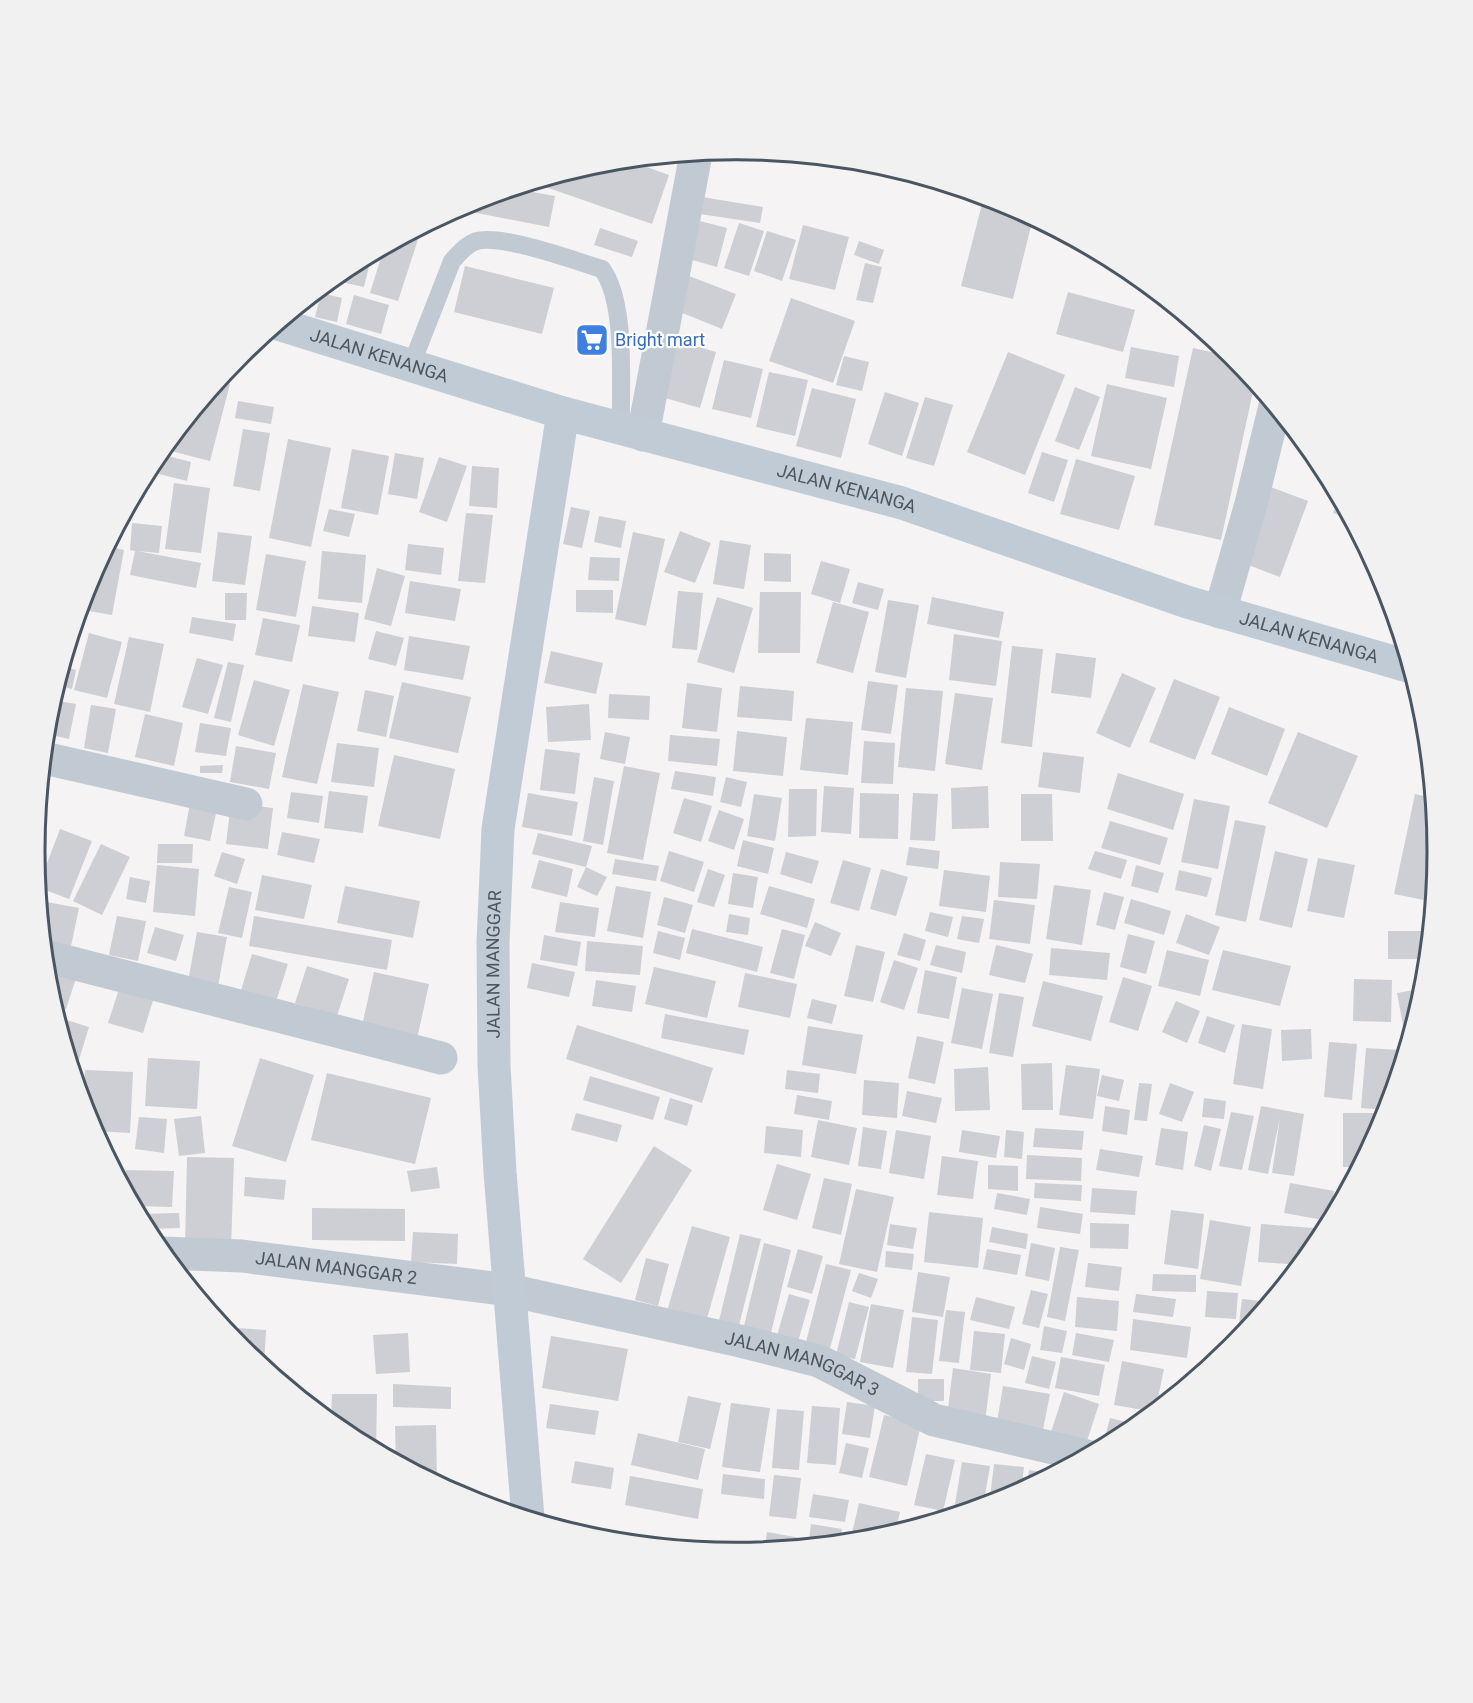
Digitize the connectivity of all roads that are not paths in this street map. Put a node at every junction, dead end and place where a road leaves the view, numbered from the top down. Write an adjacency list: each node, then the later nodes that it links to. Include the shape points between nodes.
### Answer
1 (694, 161): 6 (street)
2 (287, 327): 3 (main road, JALAN KENANGA)
3 (411, 366): 4 (main road, JALAN KENANGA); 6 (lane, via 452,261 475,241 497,239 602,268 612,282 618,307)
4 (563, 413): 6 (main road, JALAN KENANGA); 14 (main road, JALAN MANGGAR, via 498,829 494,1065)
5 (1273, 416): 7 (street)
6 (632, 431): 7 (main road, JALAN KENANGA, via 902,503)
7 (1220, 612): 8 (main road, JALAN KENANGA)
8 (1401, 664)
9 (51, 760): 10 (street)
10 (246, 804)
11 (54, 958): 12 (street)
12 (441, 1058)
13 (175, 1254): 14 (street, JALAN MANGGAR 2, via 242,1256)
14 (509, 1290): 15 (street, JALAN MANGGAR 3, via 819,1361 934,1420); 16 (main road, JALAN MANGGAR)
15 (1076, 1453)
16 (527, 1510)

